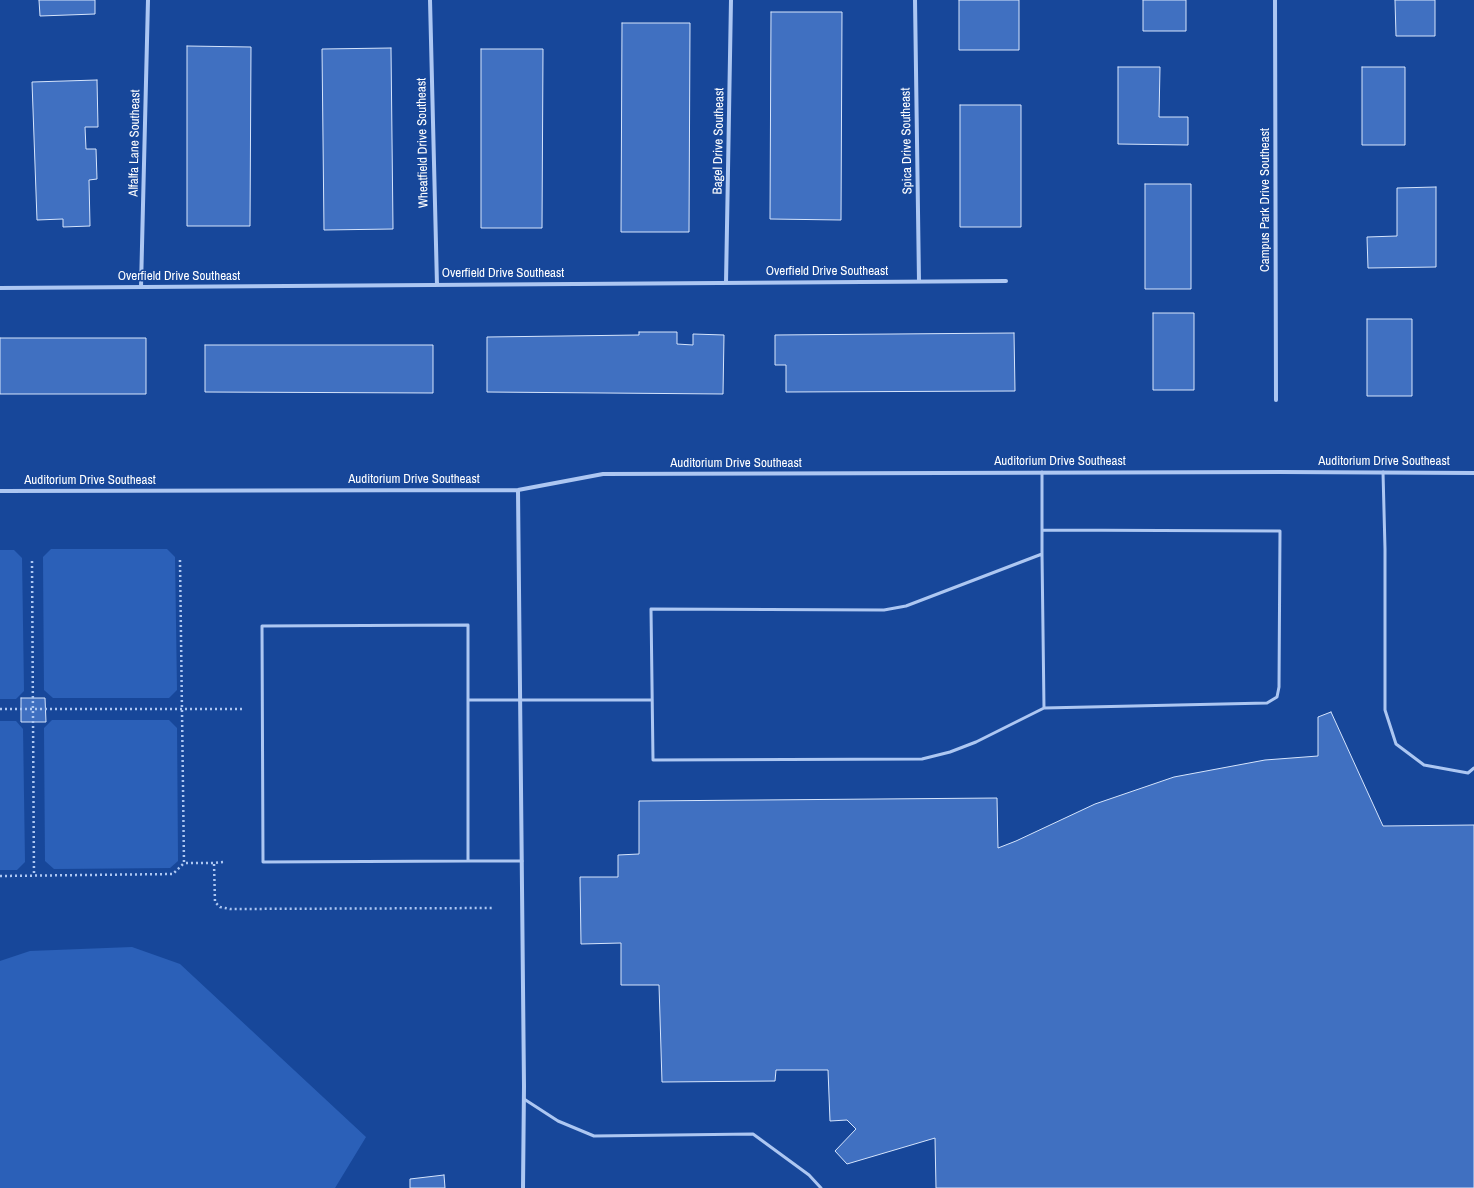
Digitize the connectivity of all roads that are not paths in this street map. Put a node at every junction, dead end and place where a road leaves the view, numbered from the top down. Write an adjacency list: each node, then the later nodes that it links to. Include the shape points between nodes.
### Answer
1 (148, 0): 10 (street, Alfalfa Lane Southeast)
2 (430, 0): 9 (street, Wheatfield Drive Southeast)
3 (731, 0): 8 (street, Bagel Drive Southeast)
4 (915, 0): 7 (street, Spica Drive Southeast)
5 (1275, 0): 12 (street, Campus Park Drive Southeast)
6 (1006, 281): 7 (street, Overfield Drive Southeast)
7 (919, 282): 8 (street, Overfield Drive Southeast)
8 (726, 283): 9 (street, Overfield Drive Southeast)
9 (436, 285): 10 (street, Overfield Drive Southeast)
10 (141, 287): 11 (street, Overfield Drive Southeast)
11 (0, 288)
12 (1276, 400)
13 (1042, 472): 14 (street, Auditorium Drive Southeast); 16 (street, Auditorium Drive Southeast, via 603,474); 18 (lane)
14 (1383, 472): 15 (street, Auditorium Drive Southeast); 24 (lane, via 1385,710 1396,744 1424,766 1468,773)
15 (1474, 473)
16 (518, 490): 17 (street, Auditorium Drive Southeast); 21 (street)
17 (0, 491)
18 (1042, 530): 19 (lane); 23 (lane, via 1280,531 1277,697 1267,703)
19 (1042, 554): 22 (lane, via 906,606 884,610 651,609); 23 (lane)
20 (468, 700): 21 (lane); 25 (lane); 25 (lane, via 468,625 262,626 263,862)
21 (521, 700): 22 (lane); 26 (street)
22 (652, 700): 23 (lane, via 653,760 922,759 976,742)
23 (1044, 708)
24 (1474, 768)
25 (468, 861): 26 (lane)
26 (522, 861): 27 (street)
27 (524, 1099): 28 (street); 29 (lane, via 558,1121 594,1136 753,1134 809,1174)
28 (523, 1188)
29 (821, 1188)

